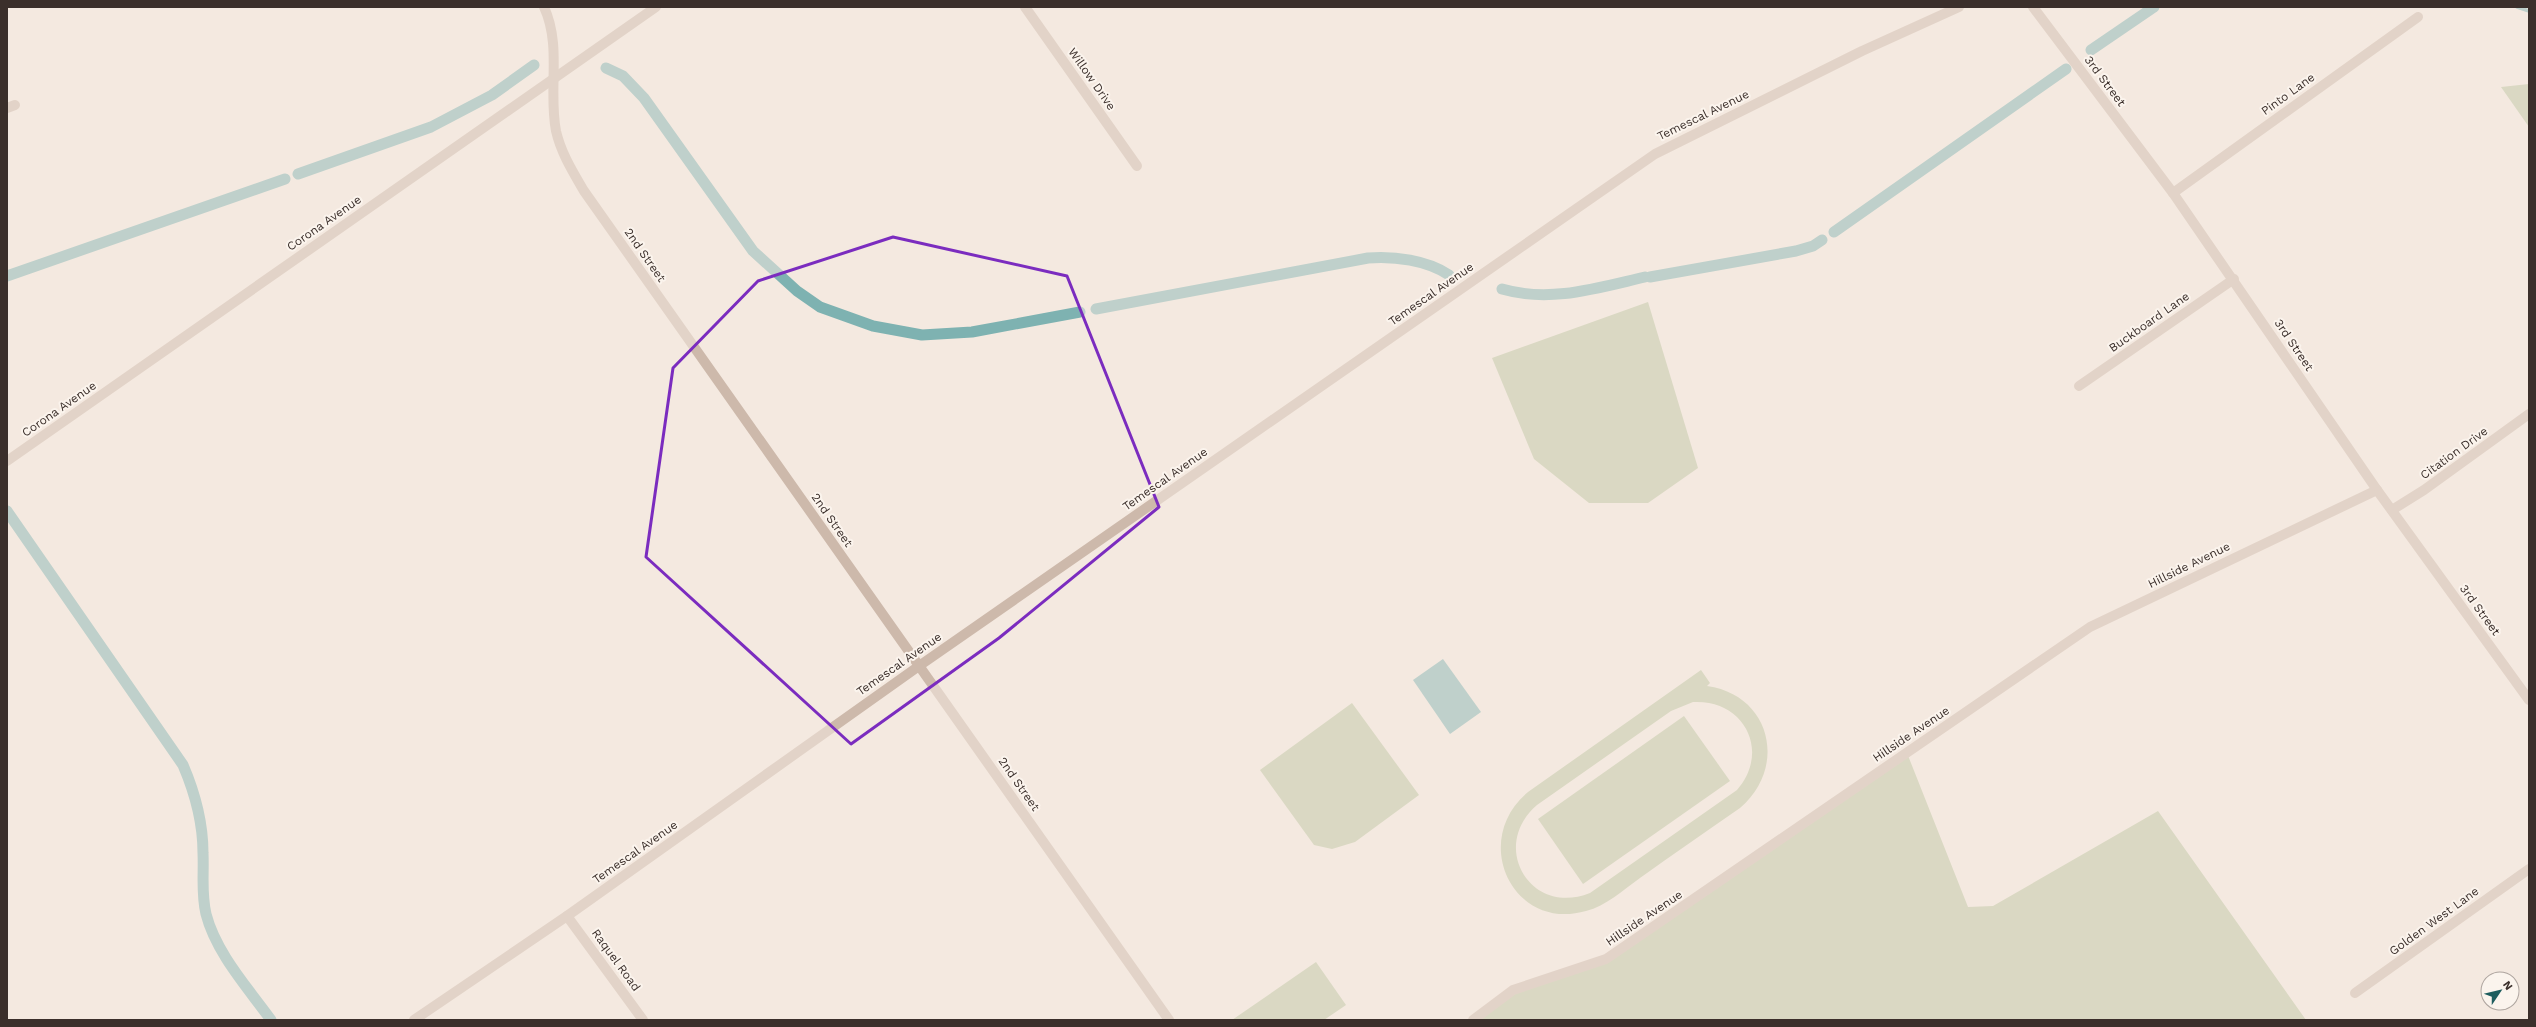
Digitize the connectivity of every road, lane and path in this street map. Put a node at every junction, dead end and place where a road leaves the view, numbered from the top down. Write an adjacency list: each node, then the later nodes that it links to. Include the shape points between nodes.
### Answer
1 (544, 7): 7 (street, 2nd Street, via 551,29)
2 (656, 7): 7 (street, Corona Avenue)
3 (1025, 7): 8 (street, Willow Drive)
4 (1959, 7): 16 (street, Temescal Avenue, via 1862,51 1655,154)
5 (2033, 7): 9 (street, 3rd Street)
6 (2418, 17): 9 (street, Pinto Lane)
7 (554, 78): 13 (street, Corona Avenue); 16 (street, 2nd Street, via 556,130 563,151 584,191)
8 (1137, 166)
9 (2173, 193): 10 (street, 3rd Street)
10 (2234, 279): 11 (street, Buckboard Lane); 14 (street, 3rd Street)
11 (2079, 386)
12 (2529, 414): 15 (street, Citation Drive)
13 (7, 461)
14 (2377, 490): 15 (street, 3rd Street); 24 (street, Hillside Avenue, via 2090,627 1606,959 1513,990)
15 (2392, 510): 17 (street, 3rd Street)
16 (919, 666): 19 (street, Temescal Avenue); 23 (street, 2nd Street)
17 (2529, 700)
18 (2529, 869): 20 (street, Golden West Lane)
19 (568, 916): 21 (street, Temescal Avenue); 22 (street, Raquel Road)
20 (2355, 993)
21 (414, 1020)
22 (643, 1020)
23 (1169, 1020)
24 (1473, 1020)

